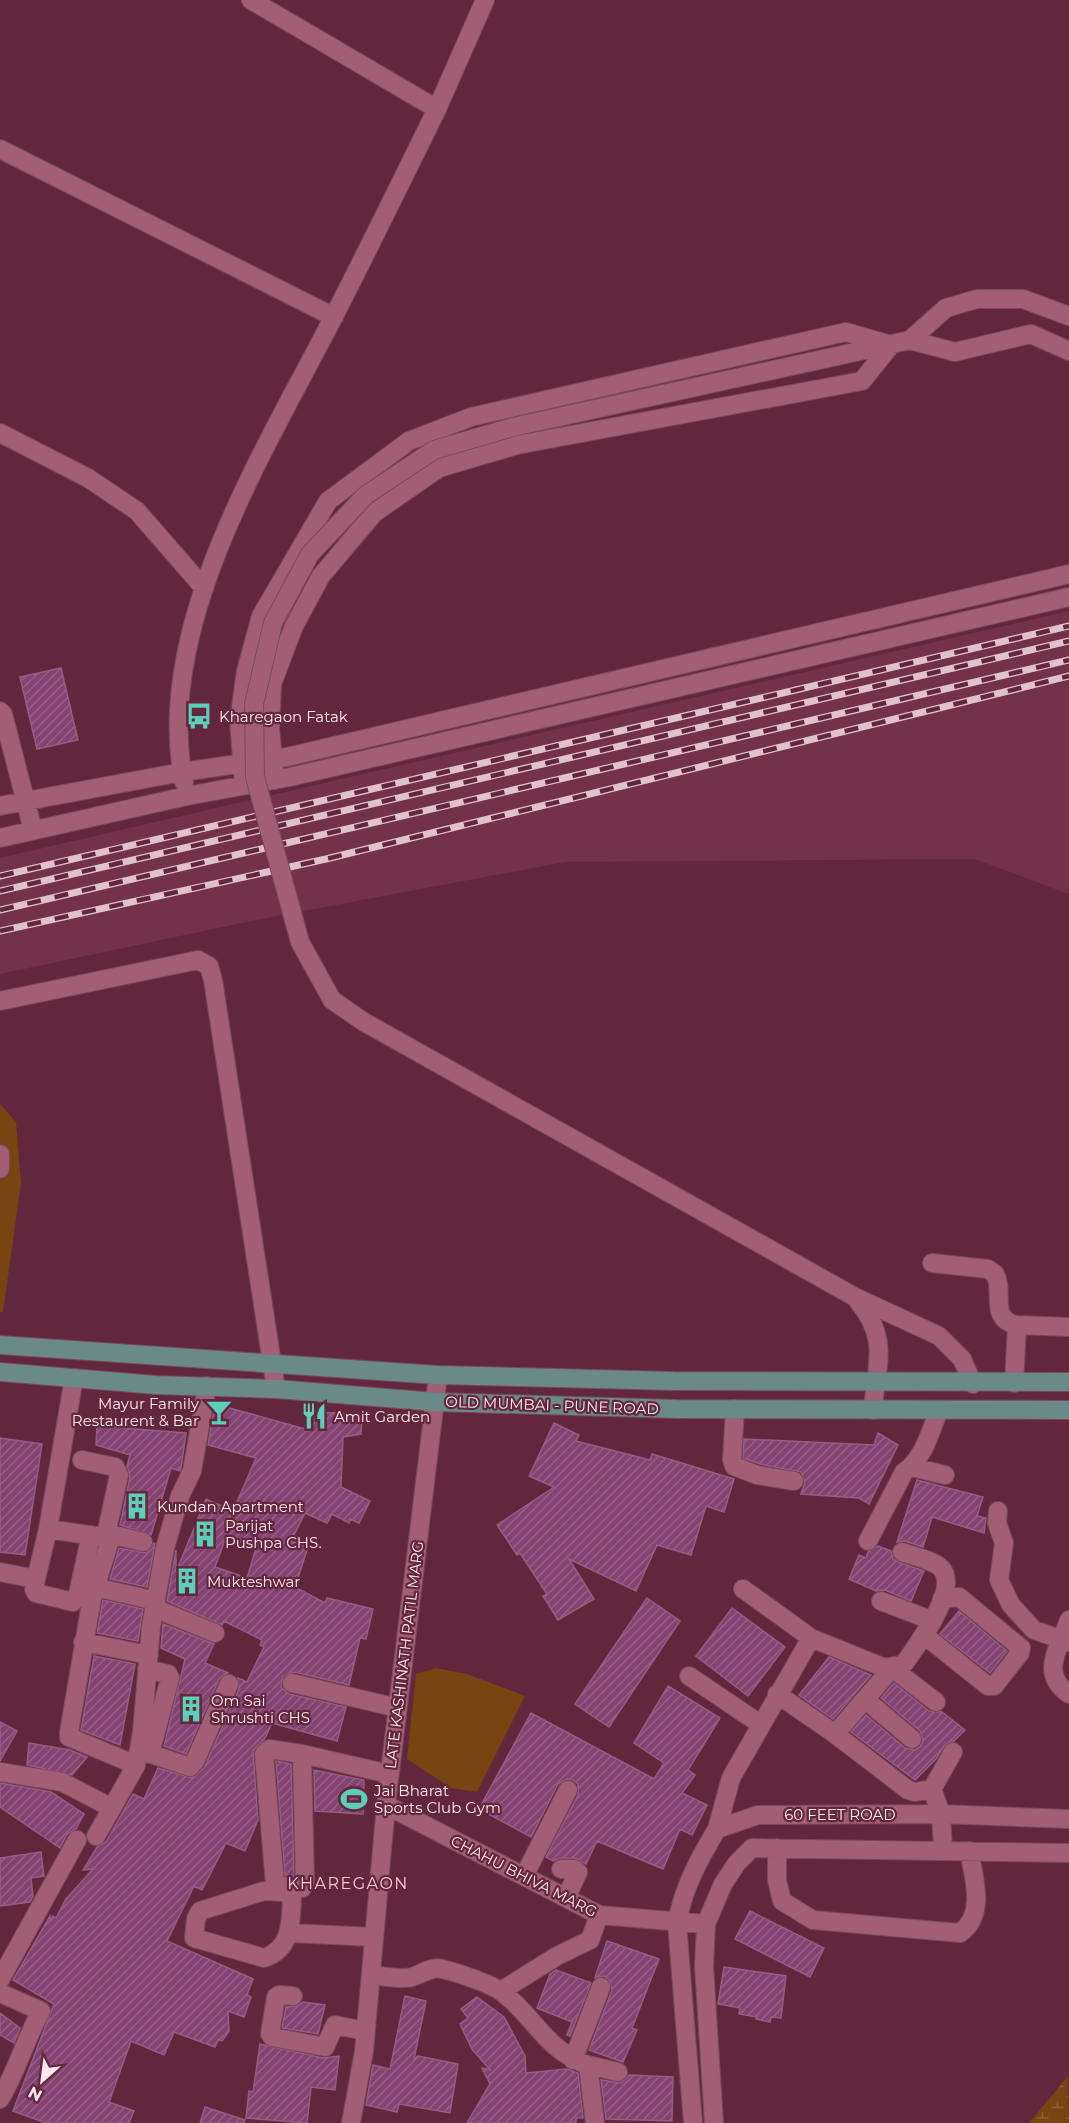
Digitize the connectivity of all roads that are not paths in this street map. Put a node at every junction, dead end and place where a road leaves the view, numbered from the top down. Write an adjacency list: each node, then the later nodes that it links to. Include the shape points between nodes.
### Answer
1 (251, 0): 3 (street)
2 (485, 0): 3 (street)
3 (437, 109): 6 (street)
4 (0, 149): 6 (street)
5 (1069, 316): 7 (street, via 1023,299 977,299 946,308)
6 (334, 317): 12 (street, via 259,457)
7 (910, 340): 8 (street); 9 (street, via 955,352 1031,334)
8 (891, 345): 15 (street, via 862,381 517,445 439,468 374,513 321,576 294,626 272,684); 16 (street, via 846,332 471,417 409,441 328,501 261,616 246,671); 31 (street, bridge, via 513,427 434,450 366,495 310,554 273,623 254,704 255,777 300,942 332,1000 364,1022)
9 (1069, 351)
10 (0, 433): 12 (street, via 87,478 137,511)
11 (1069, 574): 17 (street)
12 (204, 588): 19 (street, via 191,624 179,690)
13 (1069, 597): 20 (street)
14 (0, 711): 23 (street)
15 (271, 740): 16 (street); 17 (street)
16 (240, 741): 18 (street)
17 (272, 758): 18 (street); 20 (street)
18 (240, 763): 19 (street); 21 (street)
19 (182, 772): 22 (street); 23 (street)
20 (275, 780): 21 (street)
21 (244, 785): 22 (street)
22 (187, 796): 25 (street)
23 (24, 801): 24 (street); 25 (street)
24 (0, 806)
25 (33, 830): 26 (street)
26 (0, 838)
27 (0, 1001): 35 (street, via 198,960 209,966)
28 (0, 1154): 29 (street)
29 (0, 1169)
30 (932, 1263): 32 (street, via 988,1269 995,1274 998,1309 1009,1323)
31 (855, 1297): 40 (street, via 870,1315 879,1337); 42 (street, via 939,1336 962,1359)
32 (1017, 1325): 33 (street); 41 (street)
33 (1069, 1327)
34 (0, 1345): 35 (main road, OLD MUMBAI - PUNE ROAD)
35 (272, 1362): 37 (main road, OLD MUMBAI - PUNE ROAD); 44 (street)
36 (0, 1372): 38 (main road, OLD MUMBAI - PUNE ROAD)
37 (438, 1376): 40 (main road, OLD MUMBAI - PUNE ROAD); 45 (street, LATE KASHINATH PATIL MARG)
38 (74, 1378): 43 (main road, OLD MUMBAI - PUNE ROAD); 55 (street)
39 (1069, 1382): 41 (main road, OLD MUMBAI - PUNE ROAD)
40 (875, 1383): 42 (main road, OLD MUMBAI - PUNE ROAD); 47 (street)
41 (1014, 1383): 42 (main road, OLD MUMBAI - PUNE ROAD)
42 (973, 1384)
43 (207, 1386): 44 (main road, OLD MUMBAI - PUNE ROAD); 66 (street, via 192,1471 180,1496 165,1548)
44 (276, 1389): 45 (main road, OLD MUMBAI - PUNE ROAD)
45 (436, 1402): 46 (main road, OLD MUMBAI - PUNE ROAD); 82 (street, LATE KASHINATH PATIL MARG)
46 (735, 1409): 47 (main road, OLD MUMBAI - PUNE ROAD); 53 (street, via 734,1466 757,1475)
47 (873, 1410): 48 (main road, OLD MUMBAI - PUNE ROAD)
48 (939, 1410): 49 (main road, OLD MUMBAI - PUNE ROAD); 51 (street)
49 (1069, 1410)
50 (82, 1460): 56 (street, via 115,1467 119,1475 107,1530 103,1537)
51 (912, 1467): 52 (street); 57 (street, via 904,1472)
52 (945, 1475)
53 (795, 1481)
54 (998, 1511): 71 (street, via 997,1522 1004,1543 999,1580 1011,1605 1034,1630)
55 (48, 1529): 56 (street); 61 (street)
56 (91, 1535): 61 (street, via 73,1602 36,1593)
57 (868, 1541)
58 (143, 1542): 62 (street, via 113,1537)
59 (902, 1552): 64 (street, via 940,1568 946,1577)
60 (0, 1572): 61 (street)
61 (36, 1579)
62 (95, 1587): 66 (street); 72 (street)
63 (743, 1589): 70 (street)
64 (942, 1599): 68 (street); 68 (street, via 959,1597 1021,1648 1020,1653 994,1686 988,1686)
65 (881, 1601): 68 (street)
66 (155, 1604): 69 (street); 73 (street)
67 (1069, 1620): 71 (street)
68 (929, 1628): 74 (street, via 904,1664)
69 (215, 1634)
70 (811, 1638): 74 (street); 78 (street)
71 (1066, 1641): 79 (street, via 1052,1668 1056,1684)
72 (83, 1642): 73 (street); 88 (street, via 69,1737)
73 (148, 1662): 88 (street)
74 (892, 1668): 80 (street); 81 (street)
75 (689, 1676): 83 (street)
76 (292, 1683): 82 (street)
77 (229, 1684): 88 (street, via 190,1767)
78 (777, 1694): 83 (street); 84 (street)
79 (1069, 1694)
80 (866, 1700): 84 (street); 85 (street)
81 (936, 1702)
82 (398, 1708): 90 (street, LATE KASHINATH PATIL MARG)
83 (760, 1724): 97 (street, via 731,1778)
84 (835, 1734): 91 (street, via 908,1790)
85 (912, 1739)
86 (953, 1752): 91 (street)
87 (302, 1754): 87 (street, via 305,1883 302,1888 279,1887 275,1885 264,1752 269,1749); 90 (street)
88 (142, 1756): 94 (street)
89 (1, 1774): 94 (street, via 62,1782)
90 (389, 1774): 93 (street, LATE KASHINATH PATIL MARG)
91 (932, 1789): 95 (street)
92 (568, 1790): 105 (street)
93 (386, 1805): 105 (street, CHAHU BHIVA MARG); 111 (street, LATE KASHINATH PATIL MARG)
94 (112, 1808): 98 (street)
95 (941, 1814): 96 (street, 60 FEET ROAD); 97 (street, 60 FEET ROAD, via 758,1815); 101 (street)
96 (1069, 1819)
97 (717, 1829): 108 (street, via 695,1866)
98 (96, 1836)
99 (77, 1840): 113 (street)
100 (777, 1848): 101 (street); 102 (street, via 777,1880 782,1901 813,1920 960,1934 975,1915); 109 (street, via 752,1848 737,1863)
101 (943, 1850): 102 (street)
102 (969, 1851): 103 (street)
103 (1069, 1852)
104 (561, 1869): 106 (street, via 578,1872)
105 (524, 1876): 106 (street, CHAHU BHIVA MARG)
106 (566, 1898): 107 (street, CHAHU BHIVA MARG)
107 (599, 1915): 108 (street, CHAHU BHIVA MARG); 115 (street, via 590,1940 556,1956)
108 (677, 1923): 109 (street, CHAHU BHIVA MARG); 124 (street)
109 (706, 1924): 125 (street, via 704,1966)
110 (290, 1933): 110 (street, via 292,1897 284,1892 264,1891 200,1911 193,1935 198,1941 264,1958 273,1954); 111 (street)
111 (374, 1937): 112 (street, LATE KASHINATH PATIL MARG)
112 (371, 1975): 115 (street, via 412,1977 440,1968); 118 (street, LATE KASHINATH PATIL MARG)
113 (0, 1980)
114 (601, 1988): 119 (street)
115 (501, 1991): 119 (street, via 546,2040)
116 (0, 1993): 121 (street, via 41,2011)
117 (293, 1996): 118 (street, via 276,1997 272,2037 325,2047 334,2025)
118 (365, 2031): 122 (street, LATE KASHINATH PATIL MARG)
119 (581, 2063): 120 (street); 123 (street)
120 (618, 2072)
121 (0, 2099)
122 (351, 2123)
123 (594, 2123)
124 (693, 2123)
125 (714, 2123)

